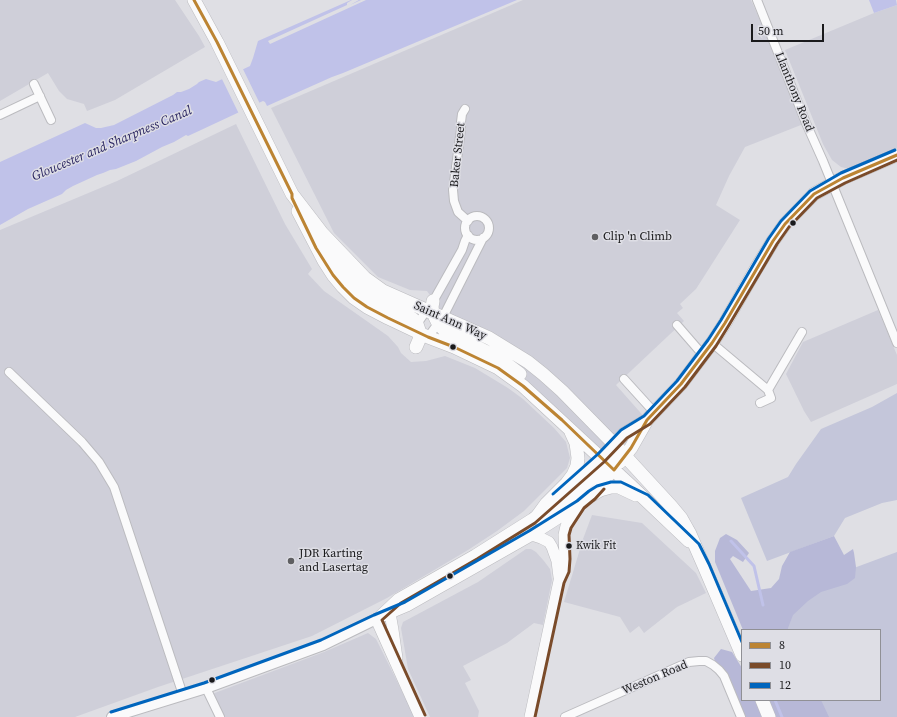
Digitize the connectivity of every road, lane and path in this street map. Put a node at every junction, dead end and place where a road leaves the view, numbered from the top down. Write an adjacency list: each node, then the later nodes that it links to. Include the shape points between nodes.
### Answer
1 (194, 0): 10 (main road, Saint Ann Way)
2 (756, 0): 9 (street, Llanthony Road)
3 (34, 84): 4 (street)
4 (40, 96): 6 (street); 7 (street)
5 (465, 109): 12 (street, Baker Street, via 461,122 454,201 458,212)
6 (0, 115)
7 (51, 120)
8 (897, 155): 9 (main road)
9 (832, 184): 19 (main road, via 814,194 785,224); 20 (street, Llanthony Road)
10 (292, 194): 11 (main road, Saint Ann Way); 17 (main road, Saint Ann Way, via 316,248 343,287 367,307)
11 (304, 209): 15 (main road, Saint Ann Way, via 322,233 365,278 383,291); 17 (main road, via 336,264 347,276 373,299 413,319)
12 (468, 221): 13 (street); 14 (street, via 477,216 488,221 489,232)
13 (468, 235): 14 (street, via 479,240); 15 (street)
14 (483, 238): 15 (street)
15 (434, 313): 17 (street); 17 (street); 28 (main road, via 445,331 489,353 522,376 538,390); 29 (main road, Saint Ann Way, via 489,338 528,362 562,391)
16 (677, 325): 22 (street)
17 (420, 331): 21 (main road); 28 (main road, Saint Ann Way, via 498,368)
18 (802, 332): 25 (street)
19 (712, 343): 22 (main road); 25 (street)
20 (897, 343)
21 (416, 347)
22 (703, 355): 27 (main road, via 681,384)
23 (9, 372): 44 (street, via 82,442 99,462 114,487)
24 (624, 378): 27 (street)
25 (768, 390): 26 (street, via 771,398)
26 (760, 403)
27 (651, 416): 29 (main road); 30 (main road)
28 (562, 420): 31 (main road, Saint Ann Way); 35 (main road, via 576,444 578,460 573,475)
29 (614, 444): 30 (main road, Saint Ann Way); 31 (main road)
30 (624, 456): 31 (main road); 37 (main road, Saint Ann Way, via 681,518)
31 (607, 464): 32 (main road); 33 (main road, Saint Ann Way); 35 (main road, via 568,500 550,513)
32 (592, 495): 33 (main road, via 611,487); 34 (main road)
33 (645, 499): 37 (main road, Saint Ann Way)
34 (580, 505): 36 (main road); 38 (main road, via 566,526 564,571)
35 (535, 517): 39 (main road, via 398,599)
36 (532, 535): 38 (main road, via 549,542 552,546); 39 (main road, via 403,608)
37 (695, 547): 41 (main road, Saint Ann Way)
38 (559, 581): 50 (main road)
39 (389, 611): 40 (main road); 42 (main road)
40 (376, 619): 42 (main road); 43 (street, via 323,646)
41 (741, 653)
42 (398, 669): 49 (main road)
43 (206, 688): 44 (street); 48 (street)
44 (183, 695): 46 (street)
45 (762, 701): 53 (main road)
46 (136, 714): 47 (street)
47 (112, 717)
48 (220, 717)
49 (420, 717)
50 (530, 717)
51 (565, 717): 52 (street, Weston Road, via 689,662 699,661 713,665 724,676)
52 (741, 717)
53 (769, 717)

